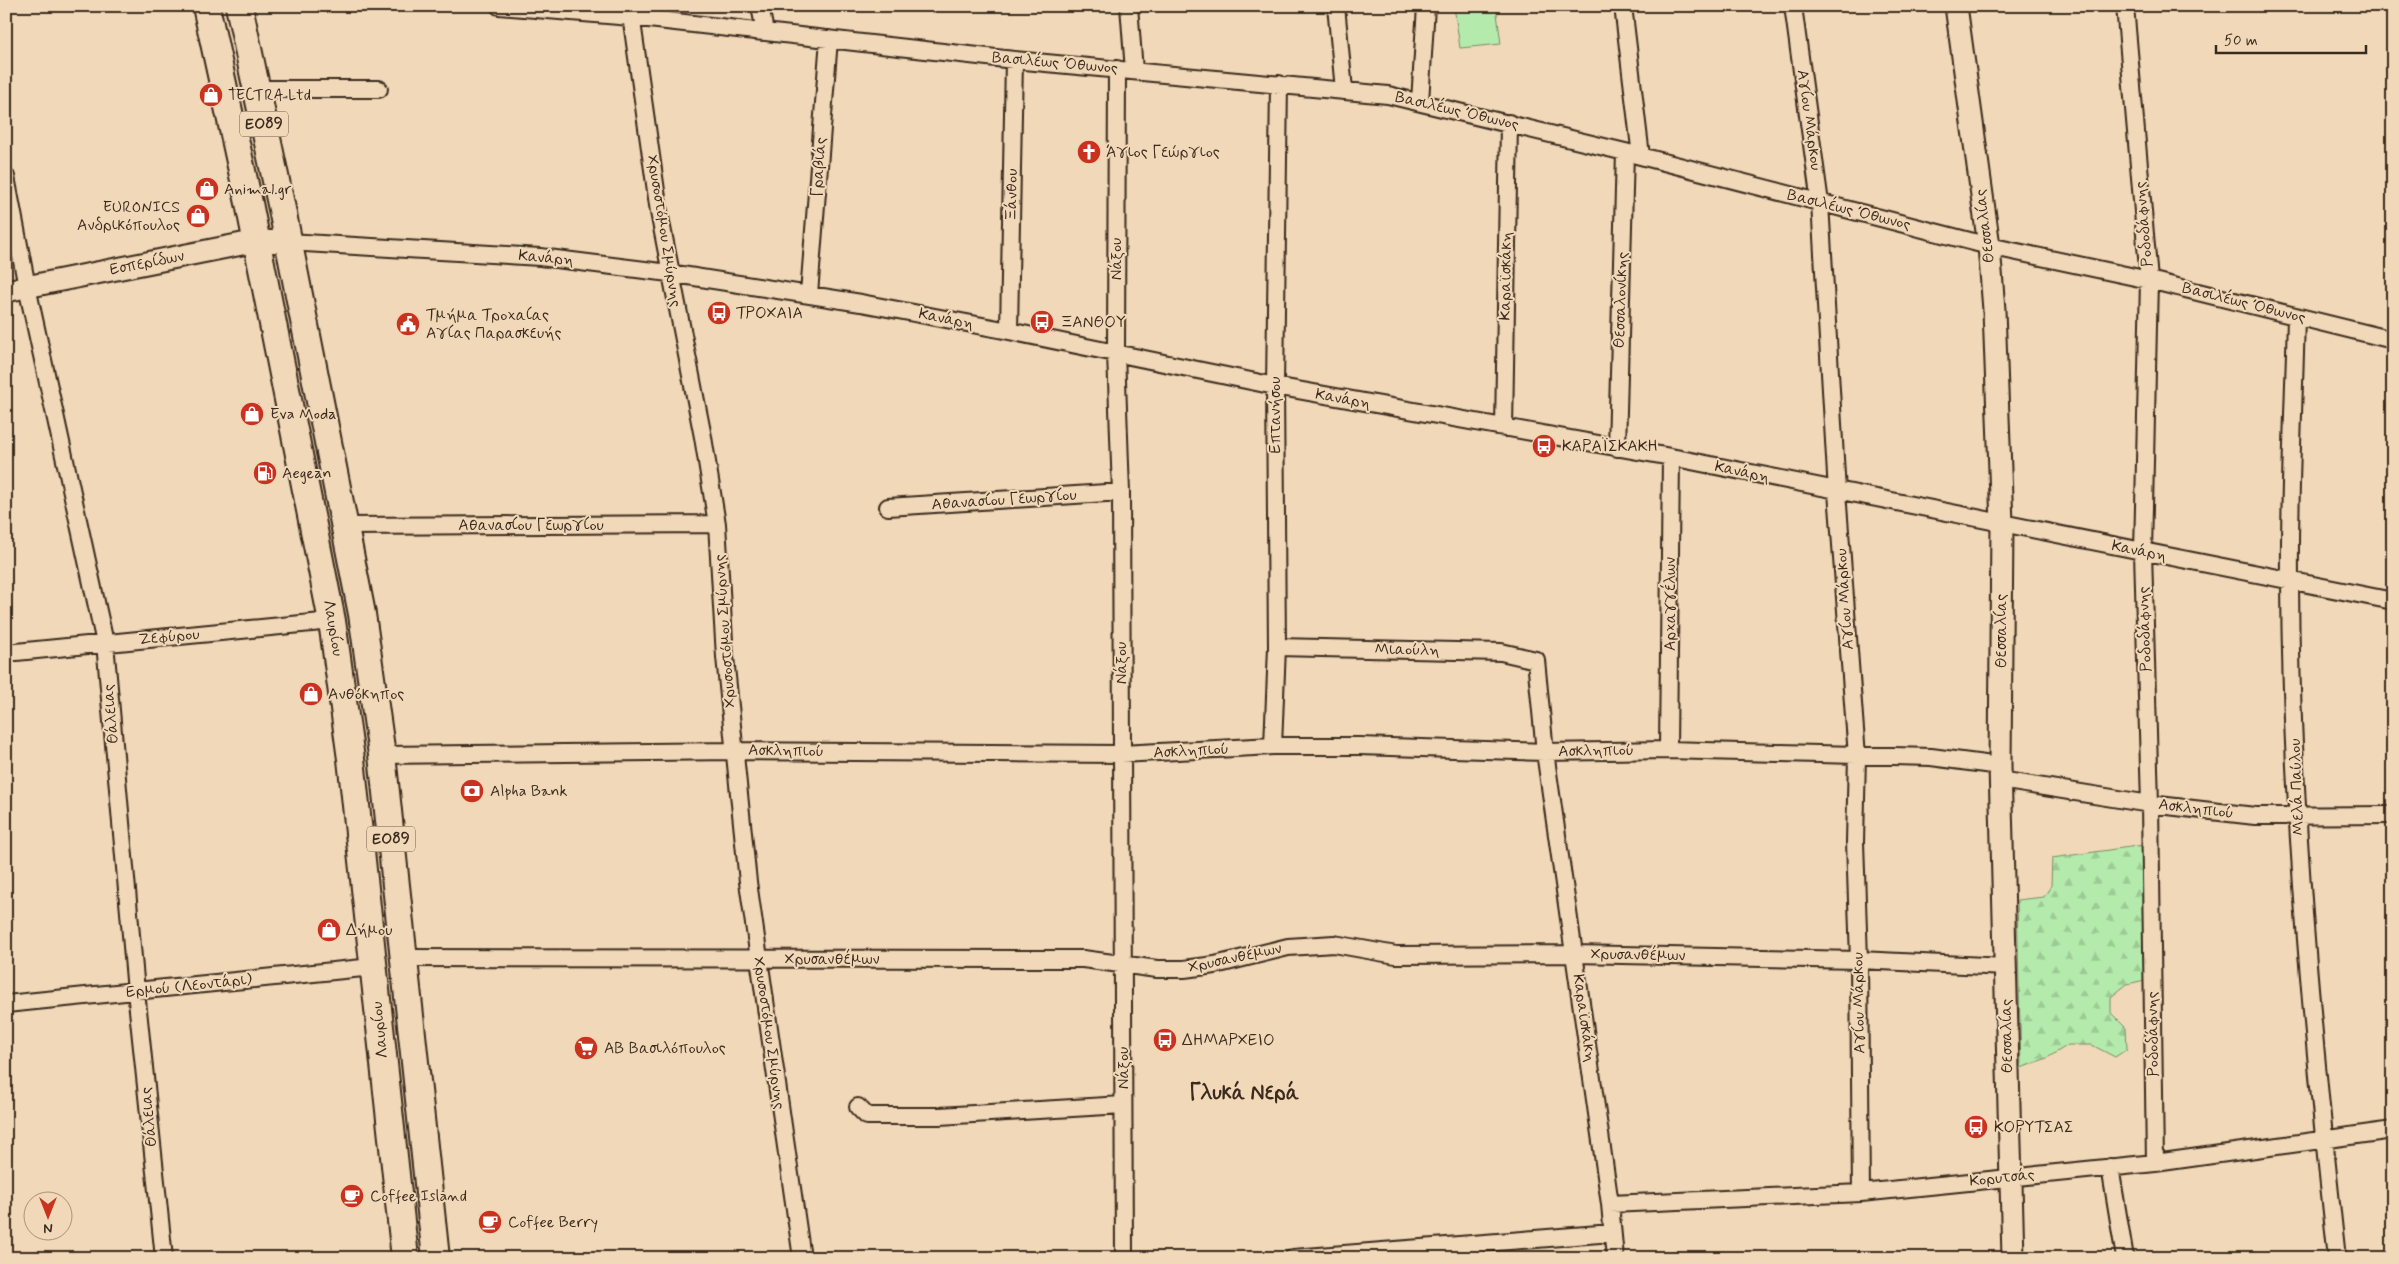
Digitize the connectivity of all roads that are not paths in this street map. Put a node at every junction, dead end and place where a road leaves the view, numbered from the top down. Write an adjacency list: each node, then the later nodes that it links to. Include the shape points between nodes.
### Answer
1 (206, 6): 28 (main road, Λαυρίου / ΕΟ89)
2 (239, 6): 19 (main road, Λαυρίου / ΕΟ89)
3 (502, 6): 12 (street, Βασιλέως Όθωνος)
4 (760, 6): 13 (street)
5 (1129, 6): 17 (street)
6 (1336, 6): 21 (street)
7 (1426, 6): 22 (street)
8 (1623, 6): 25 (street)
9 (1793, 6): 27 (street, Αγίου Μάρκου)
10 (1956, 6): 30 (street, Θεσσαλίας)
11 (2125, 6): 32 (street, Ροδοδάφνης)
12 (631, 12): 13 (street, Βασιλέως Όθωνος); 31 (street, Χρυσοστόμου Σμύρνης)
13 (765, 32): 14 (street, Βασιλέως Όθωνος)
14 (829, 39): 15 (street, Βασιλέως Όθωνος); 35 (street, Γραβιάς)
15 (1014, 60): 16 (street, Βασιλέως Όθωνος); 37 (street, Ξάνθου)
16 (1117, 69): 17 (street, Βασιλέως Όθωνος); 39 (street, Νάξου)
17 (1134, 71): 18 (street, Βασιλέως Όθωνος)
18 (1280, 84): 21 (street, Βασιλέως Όθωνος); 40 (street, Επτανήσου)
19 (256, 89): 20 (street); 29 (main road, Λαυρίου / ΕΟ89)
20 (379, 89)
21 (1344, 90): 22 (street, Βασιλέως Όθωνος)
22 (1420, 102): 23 (street, Βασιλέως Όθωνος)
23 (1508, 123): 24 (street, Βασιλέως Όθωνος); 41 (street, Καραϊσκάκη)
24 (1625, 152): 25 (street, Βασιλέως Όθωνος); 42 (street, Θεσσαλονίκης)
25 (1641, 156): 27 (street, Βασιλέως Όθωνος)
26 (6, 178): 33 (street, Θάλειας)
27 (1820, 203): 30 (street, Βασιλέως Όθωνος); 45 (street, Αγίου Μάρκου)
28 (257, 241): 29 (street, Εσπερίδων); 33 (street, Εσπερίδων); 53 (main road, Λαυρίου / ΕΟ89)
29 (288, 242): 31 (street, Κανάρη, via 540,256); 49 (main road, Λαυρίου / ΕΟ89)
30 (1989, 246): 32 (street, Βασιλέως Όθωνος); 48 (street, Θεσσαλίας)
31 (670, 273): 35 (street, Κανάρη); 47 (street, Χρυσοστόμου Σμύρνης)
32 (2149, 280): 36 (street, Βασιλέως Όθωνος); 50 (street, Ροδοδάφνης)
33 (28, 287): 34 (street, Εσπερίδων); 54 (street, Θάλειας)
34 (6, 291)
35 (809, 294): 37 (street, Κανάρη)
36 (2296, 316): 38 (street, Βασιλέως Όθωνος); 51 (street, Μελά Παύλου)
37 (1009, 331): 39 (street, Κανάρη)
38 (2393, 340)
39 (1116, 353): 40 (street, Κανάρη); 44 (street, Νάξου)
40 (1275, 386): 41 (street, Κανάρη); 55 (street, Επτανήσου)
41 (1504, 428): 42 (street, Κανάρη)
42 (1617, 448): 43 (street, Κανάρη)
43 (1671, 457): 45 (street, Κανάρη); 59 (street, Αρχαγγέλων)
44 (1121, 492): 46 (street, Αθανασίου Γεωργίου); 62 (street, Νάξου)
45 (1837, 492): 48 (street, Κανάρη); 64 (street, Αγίου Μάρκου)
46 (888, 508)
47 (717, 524): 49 (street, Αθανασίου Γεωργίου); 60 (street, Χρυσοστόμου Σμύρνης)
48 (2002, 524): 50 (street, Κανάρη); 65 (street, Θεσσαλίας)
49 (344, 526): 63 (main road, Λαυρίου / ΕΟ89, via 362,614)
50 (2143, 552): 51 (street, Κανάρη); 66 (street, Ροδοδάφνης)
51 (2290, 581): 52 (street, Κανάρη); 68 (street, Μελά Παύλου)
52 (2393, 602)
53 (332, 621): 54 (street, Ζεφύρου); 75 (main road, Λαυρίου / ΕΟ89, via 351,759)
54 (105, 643): 56 (street, Ζεφύρου); 76 (street, Θάλειας)
55 (1277, 647): 57 (street, Μιαούλη, via 1501,652); 58 (street, Επτανήσου)
56 (6, 653)
57 (1536, 660): 61 (street, Καραϊσκάκη)
58 (1273, 746): 61 (street, Ασκληπιού); 62 (street, Ασκληπιού)
59 (1668, 750): 61 (street, Ασκληπιού); 64 (street, Ασκληπιού)
60 (734, 751): 62 (street, Ασκληπιού); 63 (street, Ασκληπιού); 71 (street, Χρυσοστόμου Σμύρνης)
61 (1545, 752): 69 (street, Καραϊσκάκη)
62 (1121, 754): 73 (street, Νάξου)
63 (382, 755): 70 (main road, Λαυρίου / ΕΟ89)
64 (1857, 756): 65 (street, Ασκληπιού, via 1952,758); 72 (street, Αγίου Μάρκου, via 1854,842)
65 (2000, 773): 66 (street, Ασκληπιού); 74 (street, Θεσσαλίας)
66 (2150, 804): 68 (street, Ασκληπιού, via 2255,816); 82 (street, Ροδοδάφνης)
67 (2393, 815): 68 (street, Ασκληπιού)
68 (2298, 817): 81 (street, Μελά Παύλου, via 2309,989)
69 (1575, 954): 72 (street, Χρυσανθέμων); 73 (street, Χρυσανθέμων, via 1396,955 1326,944 1270,950 1199,968 1156,969); 86 (street, Καραϊσκάκη)
70 (404, 958): 71 (street, Χρυσανθέμων); 91 (main road, Λαυρίου / ΕΟ89)
71 (758, 958): 73 (street, Χρυσανθέμων, via 1083,958); 92 (street, Χρυσοστόμου Σμύρνης)
72 (1859, 960): 74 (street, Χρυσανθέμων); 85 (street, Αγίου Μάρκου)
73 (1122, 963): 78 (street, Νάξου)
74 (2006, 967): 84 (street, Θεσσαλίας)
75 (373, 968): 76 (street, Ερμού (Λεοντάρι)); 90 (main road, Λαυρίου / ΕΟ89)
76 (136, 991): 77 (street, Ερμού (Λεοντάρι)); 89 (street, Θάλειας)
77 (6, 1004)
78 (1123, 1105): 79 (street, via 939,1116 866,1116); 93 (street, Νάξου)
79 (858, 1107)
80 (2393, 1130): 81 (street, Κορυτσάς)
81 (2324, 1141): 82 (street, Κορυτσάς); 98 (street, Μελά Παύλου)
82 (2155, 1163): 83 (street, Κορυτσάς)
83 (2110, 1167): 84 (street, Κορυτσάς); 97 (street)
84 (2010, 1178): 85 (street, Κορυτσάς); 96 (street, Θεσσαλίας)
85 (1861, 1193): 86 (street, Κορυτσάς)
86 (1610, 1204): 87 (street, Καραϊσκάκη)
87 (1612, 1233): 88 (street); 95 (street, Καραϊσκάκη)
88 (1327, 1256): 94 (street)
89 (164, 1258)
90 (405, 1258)
91 (436, 1258)
92 (802, 1258)
93 (1124, 1258)
94 (1293, 1258)
95 (1615, 1258)
96 (2013, 1258)
97 (2125, 1258)
98 (2336, 1258)

